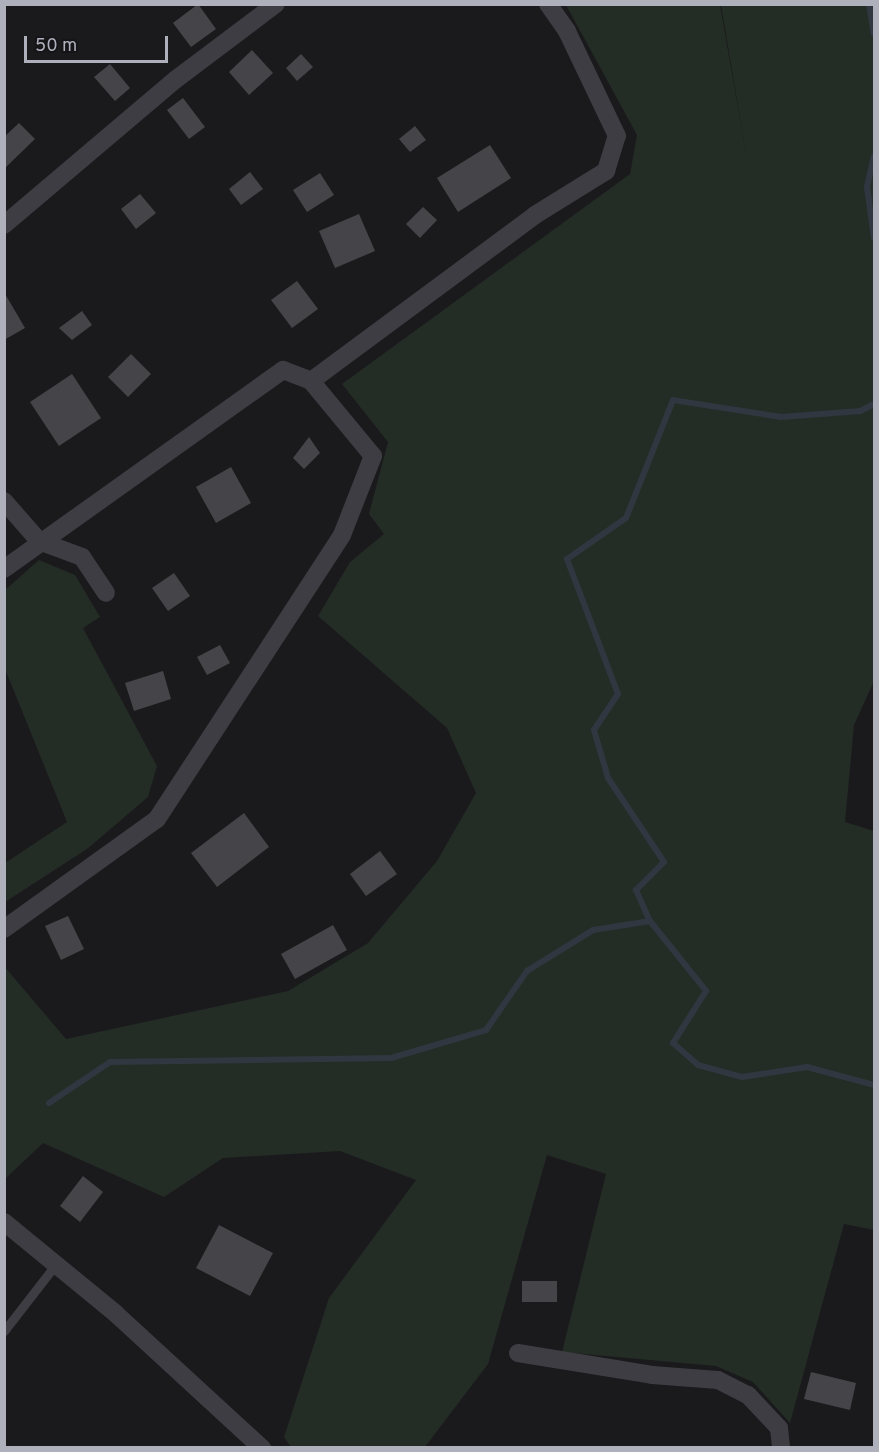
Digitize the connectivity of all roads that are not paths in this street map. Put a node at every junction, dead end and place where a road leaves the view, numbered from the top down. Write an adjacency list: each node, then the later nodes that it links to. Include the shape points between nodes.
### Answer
1 (276, 4): 3 (street, via 175,80)
2 (548, 4): 4 (street, via 567,31 616,136 606,171 535,215)
3 (4, 225)
4 (311, 381): 6 (street, via 283,370); 9 (street, via 373,456 342,535 157,819)
5 (4, 501): 6 (street)
6 (39, 540): 7 (street); 8 (street, via 82,557)
7 (4, 569)
8 (106, 593)
9 (4, 929)
10 (4, 1222): 11 (street)
11 (56, 1264): 12 (lane); 14 (street)
12 (4, 1331)
13 (518, 1353): 15 (street, via 652,1375 718,1380 748,1395 779,1428)
14 (262, 1448)
15 (781, 1448)

